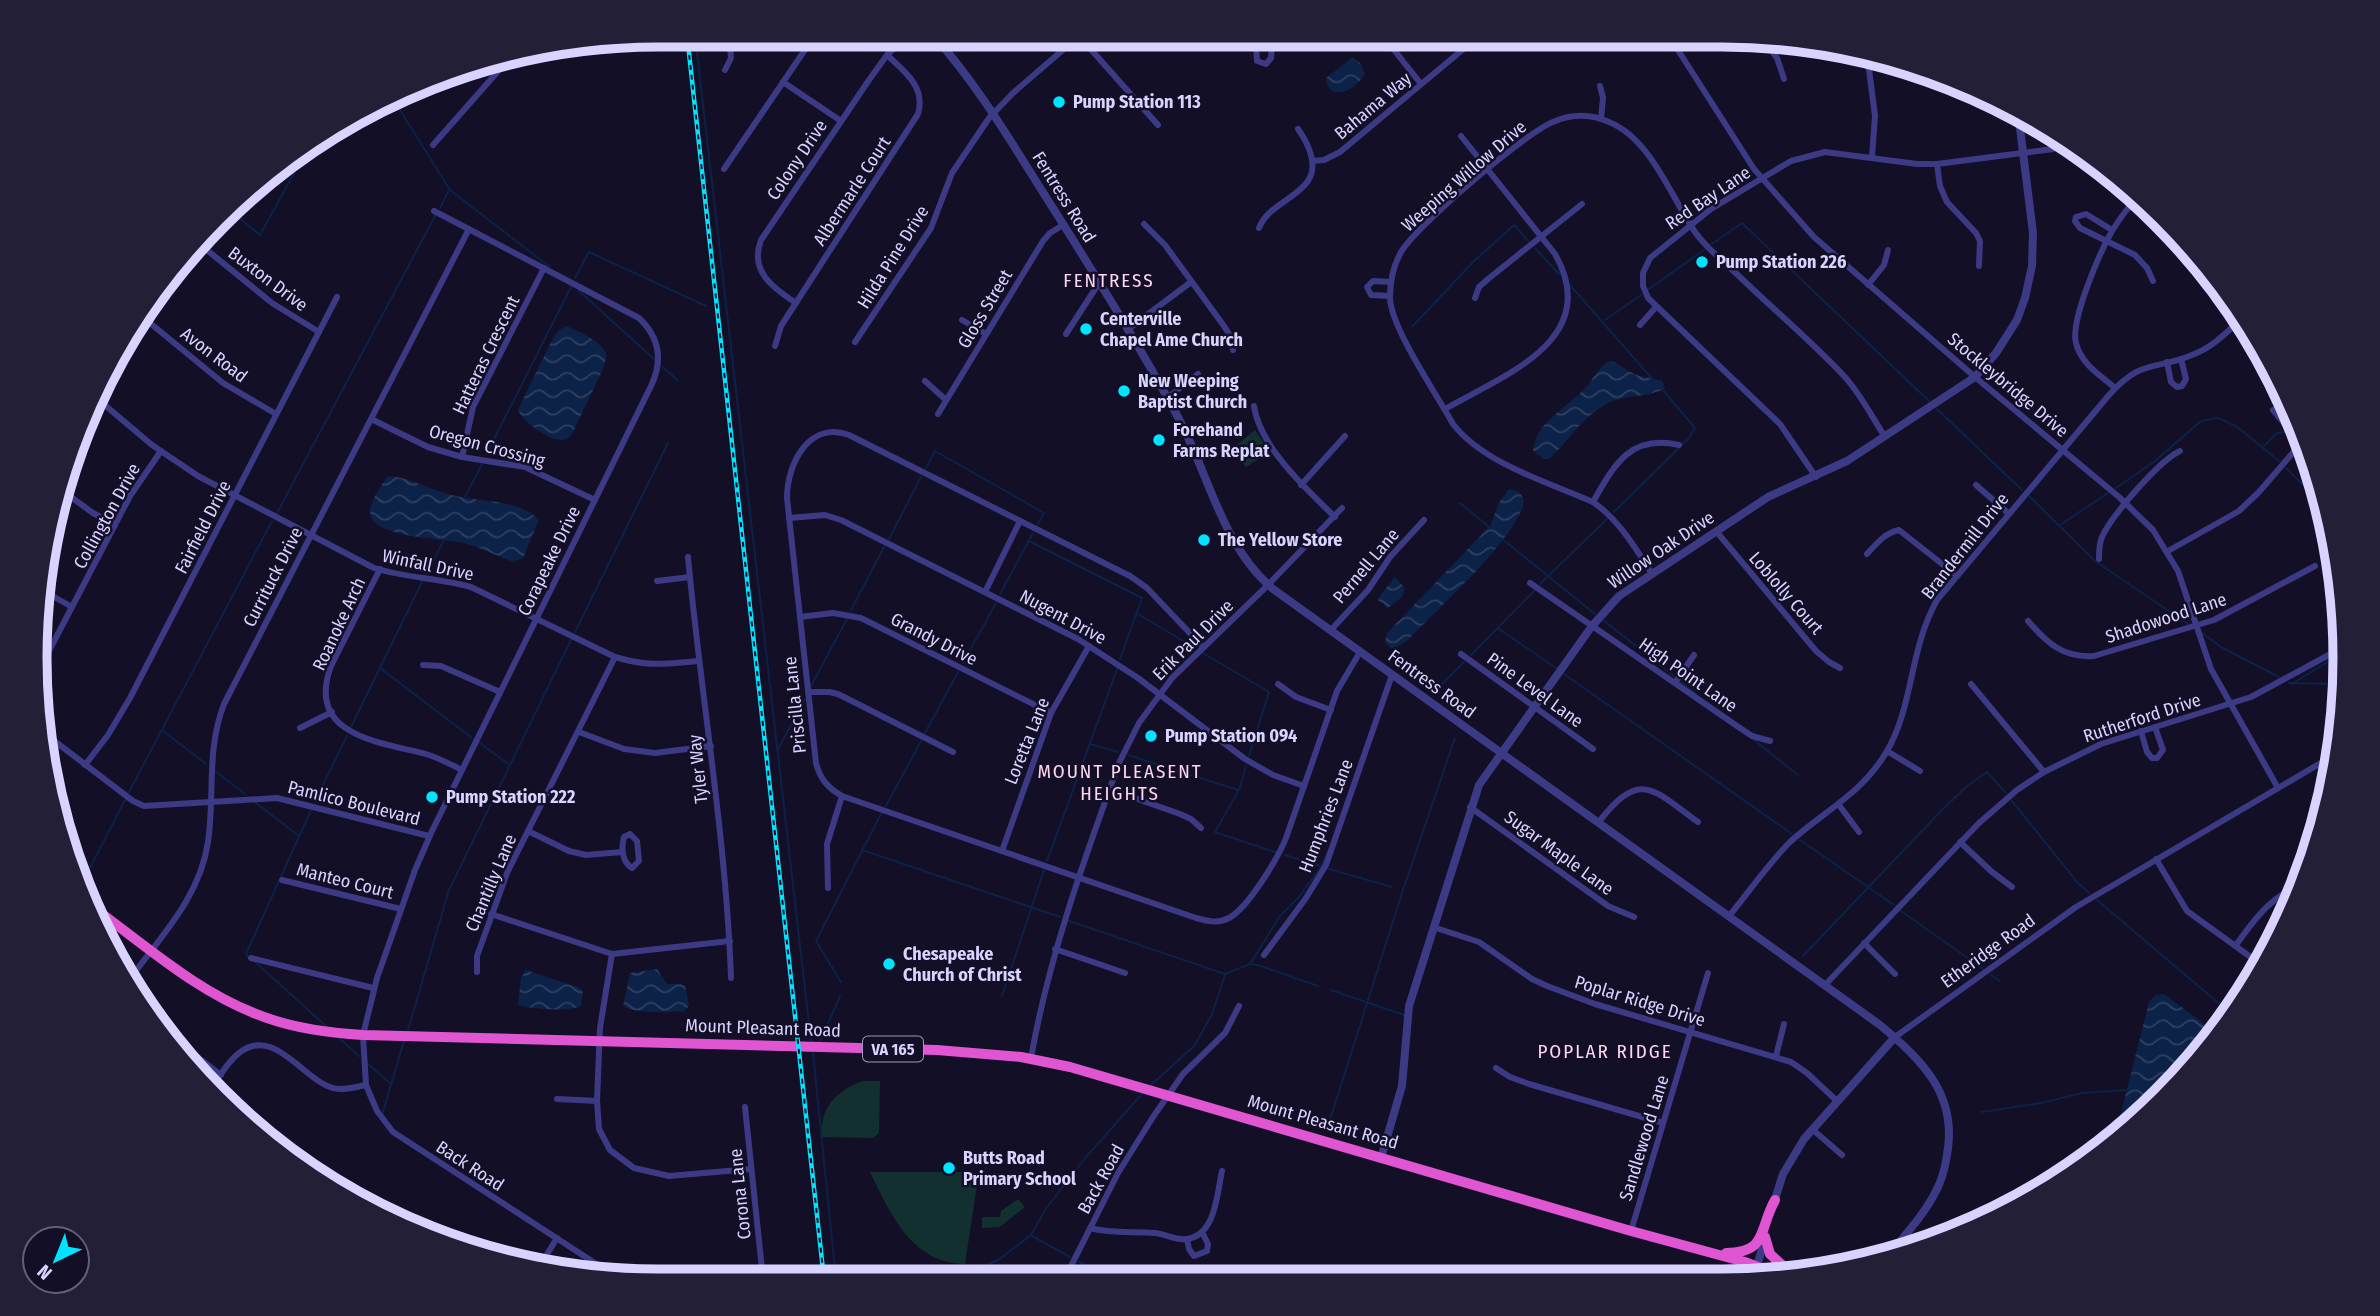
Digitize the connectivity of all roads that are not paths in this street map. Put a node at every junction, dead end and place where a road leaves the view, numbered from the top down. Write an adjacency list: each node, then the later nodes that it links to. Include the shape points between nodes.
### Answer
1 (730, 47): 16 (street)
2 (807, 47): 18 (street)
3 (895, 47): 13 (street, Colony Drive)
4 (943, 47): 21 (street, Fentress Road)
5 (1067, 47): 21 (street, Hilda Pine Drive)
6 (1089, 47): 24 (street)
7 (1256, 47): 8 (street, via 1257,61 1266,64)
8 (1272, 47)
9 (1391, 47): 19 (street)
10 (1466, 47): 19 (street, Bahama Way)
11 (1676, 47): 36 (street, Stockleybridge Drive)
12 (1772, 51): 17 (street)
13 (887, 55): 23 (street, Colony Drive); 60 (street, Albermarle Court, via 917,87 921,100 918,114)
14 (1868, 65): 31 (street, via 1875,116)
15 (501, 68): 28 (street)
16 (725, 70)
17 (1784, 79)
18 (783, 82): 23 (street); 34 (street)
19 (1421, 84): 32 (street, Bahama Way, via 1340,152)
20 (1600, 86): 22 (street)
21 (993, 114): 41 (street, Fentress Road); 70 (street, Hilda Pine Drive, via 953,173 931,228)
22 (1601, 119): 35 (street, Weeping Willow Drive, via 1574,116 1550,123); 42 (street, Weeping Willow Drive, via 1625,130 1640,144)
23 (841, 121): 60 (street, Colony Drive, via 759,245 765,278)
24 (1158, 125)
25 (2019, 125): 30 (street, Willow Oak Drive)
26 (1298, 129): 32 (street)
27 (1461, 136): 35 (street)
28 (433, 145)
29 (2057, 148): 30 (street, Red Bay Lane)
30 (2022, 153): 33 (street, Red Bay Lane); 76 (street, Willow Oak Drive, via 2033,233 2029,282 2007,339)
31 (1872, 157): 33 (street, Red Bay Lane); 36 (street, Red Bay Lane, via 1818,153 1791,160)
32 (1312, 161): 43 (street, via 1304,187)
33 (1937, 164): 50 (street, via 1947,202 1980,241)
34 (724, 169)
35 (1488, 169): 46 (street); 54 (street, Weeping Willow Drive, via 1409,240)
36 (1762, 179): 42 (street, Red Bay Lane); 56 (street, Stockleybridge Drive, via 1814,237)
37 (1582, 204): 46 (street)
38 (2132, 205): 45 (street)
39 (435, 211): 44 (street, Corapeake Drive)
40 (1144, 224): 53 (street)
41 (1063, 225): 55 (street, Fentress Road); 68 (street, Gloss Street, via 1043,241)
42 (1691, 225): 61 (street, Red Bay Lane, via 1645,265 1643,286); 90 (street, Weeping Willow Drive, via 1709,248 1844,376)
43 (1258, 228)
44 (469, 229): 51 (street, Corapeake Drive); 87 (street, Currituck Drive)
45 (2112, 230): 47 (street); 47 (street, via 2086,214 2076,217 2080,228)
46 (1541, 236): 59 (street, via 1483,283); 83 (street, via 1560,264 1566,284 1558,332 1536,357)
47 (2106, 242): 52 (street, via 2140,258); 78 (street, via 2075,335 2085,361)
48 (205, 248): 67 (street, Buxton Drive, via 272,303)
49 (1888, 250): 56 (street, via 1884,265)
50 (1979, 266)
51 (544, 268): 96 (street, Hatteras Crescent, via 473,407); 102 (street, Corapeake Drive, via 639,318 653,334 658,350 656,375)
52 (2153, 281)
53 (1191, 282): 66 (street); 72 (street, via 1229,334)
54 (1391, 282): 57 (street, Weeping Willow Drive); 57 (street, via 1373,281 1367,287 1371,295)
55 (1099, 283): 66 (street, Fentress Road); 69 (street)
56 (1868, 285): 76 (street, Stockleybridge Drive)
57 (1390, 296): 83 (street, Weeping Willow Drive, via 1400,332)
58 (337, 297): 67 (street, Fairfield Drive)
59 (1475, 298)
60 (796, 303): 71 (street, Albermarle Court)
61 (1657, 307): 64 (street); 97 (street, Red Bay Lane, via 1780,424)
62 (962, 320): 68 (street)
63 (148, 322): 85 (street, Avon Road, via 223,383)
64 (1640, 325)
65 (2234, 325): 73 (street, Brandermill Drive, via 2214,344)
66 (1127, 330): 79 (street, Fentress Road)
67 (319, 332): 85 (street, Fairfield Drive)
68 (986, 334): 80 (street, Gloss Street)
69 (1066, 334)
70 (855, 342)
71 (775, 346)
72 (1234, 350)
73 (2181, 359): 74 (street, Brandermill Drive); 74 (street, via 2186,379 2182,386 2171,382)
74 (2166, 362): 78 (street, Brandermill Drive, via 2134,372)
75 (1198, 374): 79 (street)
76 (1975, 377): 90 (street, Willow Oak Drive); 93 (street, Stockleybridge Drive)
77 (925, 381): 80 (street)
78 (2115, 388): 93 (street, Brandermill Drive)
79 (1167, 398): 125 (street, Fentress Road, via 1233,538)
80 (946, 400): 86 (street, Gloss Street)
81 (103, 404): 95 (street, Winfall Drive)
82 (1254, 406): 98 (street, via 1259,425)
83 (1445, 409): 103 (street, Weeping Willow Drive, via 1462,436 1480,451)
84 (2273, 410): 88 (street)
85 (276, 414): 101 (street, Fairfield Drive)
86 (938, 414)
87 (371, 419): 96 (street, Oregon Crossing, via 428,447); 113 (street, Currituck Drive)
88 (2286, 425)
89 (1345, 436): 98 (street)
90 (1885, 437): 97 (street, Willow Oak Drive)
91 (1679, 445): 103 (street, via 1659,441 1627,453)
92 (2295, 448): 114 (street, via 2239,511)
93 (2062, 449): 104 (street, Stockleybridge Drive); 106 (street, Brandermill Drive)
94 (2180, 451): 104 (street, via 2162,462)
95 (161, 452): 101 (street, Winfall Drive); 111 (street, Collington Drive)
96 (462, 457): 102 (street, Oregon Crossing, via 525,467)
97 (1816, 477): 112 (street, Willow Oak Drive, via 1768,497)
98 (1301, 485): 107 (street)
99 (1976, 485): 106 (street)
100 (69, 496): 111 (street)
101 (234, 496): 113 (street, Winfall Drive); 170 (street, Fairfield Drive, via 130,698)
102 (596, 500): 130 (street, Corapeake Drive)
103 (1593, 502): 120 (street, Weeping Willow Drive, via 1622,527)
104 (2127, 504): 114 (street, Stockleybridge Drive); 117 (street, via 2103,535)
105 (1342, 508): 107 (street, Erik Paul Drive)
106 (2008, 513): 121 (street, Brandermill Drive)
107 (1335, 517): 125 (street, Erik Paul Drive)
108 (789, 518): 110 (street, Priscilla Lane, via 787,484 802,450 816,435 833,431); 126 (street, Nugent Drive, via 833,517); 129 (street, Priscilla Lane)
109 (1424, 520): 134 (street, Pernell Lane)
110 (1020, 521): 126 (street); 136 (street, Priscilla Lane, via 1144,585)
111 (115, 525): 128 (street, Collington Drive)
112 (1716, 531): 120 (street, Willow Oak Drive); 145 (street, Loblolly Court, via 1816,651)
113 (311, 536): 119 (street, Winfall Drive); 178 (street, Currituck Drive, via 220,716 212,751)
114 (2168, 551): 133 (street, Stockleybridge Drive)
115 (1867, 554): 121 (street, via 1881,539 1899,530)
116 (688, 557): 122 (street, Tyler Way)
117 (2099, 559)
118 (2315, 566): 133 (street, Shadowood Lane, via 2234,611)
119 (380, 569): 130 (street, Winfall Drive, via 471,587); 156 (street, Roanoke Arch, via 328,675 326,690)
120 (1651, 572): 132 (street, Willow Oak Drive, via 1619,596)
121 (1956, 575): 166 (street, Brandermill Drive, via 1937,600 1921,635 1900,722)
122 (690, 577): 123 (street); 143 (street, Tyler Way)
123 (657, 581)
124 (1530, 583): 132 (street, High Point Lane)
125 (1268, 586): 134 (street, Fentress Road); 136 (street, Erik Paul Drive)
126 (985, 592): 135 (street, Nugent Drive)
127 (51, 595): 128 (street)
128 (72, 607): 139 (street, Collington Drive)
129 (800, 617): 151 (street, Priscilla Lane); 157 (street, Grandy Drive, via 833,613 861,618)
130 (537, 619): 142 (street, Winfall Drive); 150 (street, Corapeake Drive)
131 (2028, 621): 133 (street, Shadowood Lane, via 2051,645 2079,656 2103,654)
132 (1592, 626): 147 (street, High Point Lane); 154 (street, Willow Oak Drive)
133 (2195, 626): 153 (street, Stockleybridge Drive)
134 (1330, 631): 137 (street, Fentress Road)
135 (1089, 646): 152 (street, Nugent Drive); 157 (street, Loretta Lane)
136 (1203, 647): 152 (street, Erik Paul Drive)
137 (1360, 652): 146 (street, Fentress Road); 155 (street, Priscilla Lane, via 1341,682)
138 (2333, 653): 153 (street, Rutherford Drive)
139 (47, 654)
140 (1461, 654): 154 (street, Pine Level Lane)
141 (1694, 655): 147 (street)
142 (615, 657): 143 (street, Winfall Drive, via 649,665); 161 (street, Chantilly Lane)
143 (698, 661): 164 (street, Tyler Way)
144 (423, 665): 150 (street, via 441,666)
145 (1840, 668)
146 (1392, 675): 168 (street, Fentress Road); 208 (street, Humphries Lane, via 1326,865)
147 (1675, 683): 163 (street, High Point Lane, via 1752,736)
148 (1278, 684): 155 (street, via 1296,697)
149 (1971, 684): 173 (street)
150 (500, 692): 171 (street, Corapeake Drive)
151 (808, 692): 167 (street, via 838,694); 177 (street, Priscilla Lane, via 819,775)
152 (1159, 694): 174 (street, Nugent Drive, via 1245,759); 176 (street, Erik Paul Drive, via 1132,734)
153 (2230, 705): 158 (street, Rutherford Drive); 175 (street, Stockleybridge Drive)
154 (1535, 707): 165 (street, Pine Level Lane); 168 (street, Willow Oak Drive)
155 (1331, 710): 174 (street, Priscilla Lane)
156 (332, 712): 159 (street); 171 (street, via 354,735 438,758)
157 (1051, 713): 188 (street, Loretta Lane)
158 (2155, 727): 160 (street, Rutherford Drive); 160 (street, via 2163,750 2157,758 2147,752)
159 (300, 728)
160 (2141, 731): 173 (street, Rutherford Drive, via 2101,744)
161 (579, 732): 164 (street, via 624,749 655,753); 184 (street, Chantilly Lane)
162 (52, 739): 170 (street, Pamlico Boulevard)
163 (1770, 741)
164 (711, 746): 202 (street, Tyler Way)
165 (1593, 749)
166 (1887, 751): 172 (street); 179 (street, Brandermill Drive, via 1866,780)
167 (953, 752)
168 (1501, 753): 180 (street, Willow Oak Drive); 181 (street, Fentress Road)
169 (2324, 761): 175 (street, Etheridge Road)
170 (85, 765): 178 (street, Pamlico Boulevard, via 144,806)
171 (462, 770): 186 (street, Corapeake Drive)
172 (1920, 771)
173 (2044, 772): 187 (street, Rutherford Drive, via 2000,804)
174 (1304, 786): 191 (street, Priscilla Lane, via 1276,861 1228,919 1207,921)
175 (2278, 788): 190 (street, Etheridge Road)
176 (1110, 789): 183 (street, via 1180,814); 191 (street, Erik Paul Drive)
177 (842, 796): 188 (street, Priscilla Lane); 194 (street, via 827,844)
178 (210, 801): 186 (street, Pamlico Boulevard, via 277,798); 206 (street, Currituck Drive, via 208,841 199,876 186,904)
179 (1839, 805): 185 (street); 199 (street, Brandermill Drive, via 1788,845)
180 (1470, 807): 200 (street, Sugar Maple Lane, via 1608,906); 201 (street, Willow Oak Drive)
181 (1598, 822): 182 (street, via 1620,797 1639,789 1657,793); 199 (street, Fentress Road)
182 (1698, 822)
183 (1201, 828)
184 (528, 831): 189 (street, via 586,855); 197 (street, Chantilly Lane)
185 (1859, 832)
186 (429, 835): 196 (street, Corapeake Drive)
187 (1960, 842): 193 (street); 203 (street, Rutherford Drive)
188 (1002, 851): 191 (street, Priscilla Lane)
189 (622, 852): 189 (street, via 624,838 632,835 637,841 637,864 629,867)
190 (2157, 859): 204 (street, via 2187,911); 223 (street, Etheridge Road, via 2076,907)
191 (1079, 877): 205 (street, Erik Paul Drive)
192 (282, 880): 196 (street, Manteo Court)
193 (2012, 887)
194 (828, 888)
195 (2286, 893): 204 (street, via 2262,910)
196 (401, 909): 218 (street, Corapeake Drive)
197 (491, 914): 207 (street); 212 (street, Chantilly Lane, via 477,956)
198 (104, 915): 206 (highway, Mount Pleasant Road / VA 165)
199 (1729, 916): 217 (street, Fentress Road)
200 (1634, 917)
201 (1433, 927): 221 (street, Poplar Ridge Drive, via 1479,942 1547,986); 240 (street, Willow Oak Drive, via 1409,1006 1402,1086)
202 (730, 940): 207 (street); 216 (street, Tyler Way)
203 (1864, 943): 215 (street); 217 (street, Rutherford Drive)
204 (2235, 946): 210 (street)
205 (1055, 949): 213 (street); 227 (street, Erik Paul Drive)
206 (152, 950): 211 (street, Currituck Drive); 222 (highway, Mount Pleasant Road / VA 165, via 210,991 253,1013 303,1027)
207 (612, 954): 224 (street)
208 (1264, 955)
209 (251, 958): 218 (street)
210 (2253, 959)
211 (135, 972)
212 (477, 972)
213 (1125, 973)
214 (1708, 973): 221 (street, Sandlewood Lane)
215 (1895, 974)
216 (731, 978)
217 (1825, 985): 223 (street, Fentress Road)
218 (373, 988): 222 (street, Corapeake Drive)
219 (1239, 1006): 232 (street, Back Road, via 1224,1033)
220 (1784, 1024): 226 (street)
221 (1690, 1032): 226 (street, Poplar Ridge Drive); 237 (street, Sandlewood Lane)
222 (363, 1034): 224 (highway, Mount Pleasant Road / VA 165); 231 (street, Back Road)
223 (1895, 1037): 235 (street, Etheridge Road); 250 (street, Fentress Road, via 1938,1087 1949,1130 1938,1189)
224 (599, 1041): 227 (highway, Mount Pleasant Road / VA 165, via 937,1050); 234 (street)
225 (192, 1052): 229 (street)
226 (1776, 1056): 235 (street, Poplar Ridge Drive, via 1803,1069)
227 (1031, 1058): 232 (highway, Mount Pleasant Road / VA 165)
228 (1496, 1068): 237 (street, via 1529,1084)
229 (221, 1075): 230 (street); 231 (street, via 247,1048 267,1045 335,1089)
230 (217, 1080)
231 (366, 1085): 248 (street, Back Road, via 376,1111 393,1132)
232 (1167, 1095): 240 (highway, Mount Pleasant Road / VA 165); 244 (street, Back Road)
233 (556, 1099): 234 (street)
234 (597, 1101): 241 (street, via 604,1141 616,1157 634,1168 678,1177)
235 (1837, 1101): 238 (street, Etheridge Road)
236 (745, 1107): 241 (street, Corona Lane)
237 (1663, 1123): 245 (street, Sandlewood Lane)
238 (1812, 1129): 239 (street); 243 (street, Etheridge Road, via 1794,1152)
239 (1842, 1155)
240 (1381, 1158): 245 (highway, Mount Pleasant Road / VA 165)
241 (751, 1169): 257 (street, Corona Lane)
242 (1222, 1171): 246 (street, via 1213,1215)
243 (1775, 1200): 247 (street, Etheridge Road); 251 (highway, via 1755,1246 1741,1252)
244 (1090, 1228): 249 (street); 258 (street, Back Road)
245 (1631, 1231): 251 (highway, Mount Pleasant Road / VA 165)
246 (1202, 1232): 249 (street); 249 (street, via 1208,1244 1201,1255 1194,1256)
247 (1765, 1237): 253 (highway, via 1770,1254); 255 (street, Etheridge Road)
248 (557, 1238): 252 (street); 254 (street, Back Road)
249 (1187, 1239)
250 (1899, 1242)
251 (1709, 1251): 255 (highway, Mount Pleasant Road / VA 165)
252 (545, 1258)
253 (1783, 1265)
254 (599, 1266)
255 (1756, 1266): 256 (highway, Mount Pleasant Road / VA 165)
256 (1759, 1267)
257 (763, 1269)
258 (1070, 1269)

